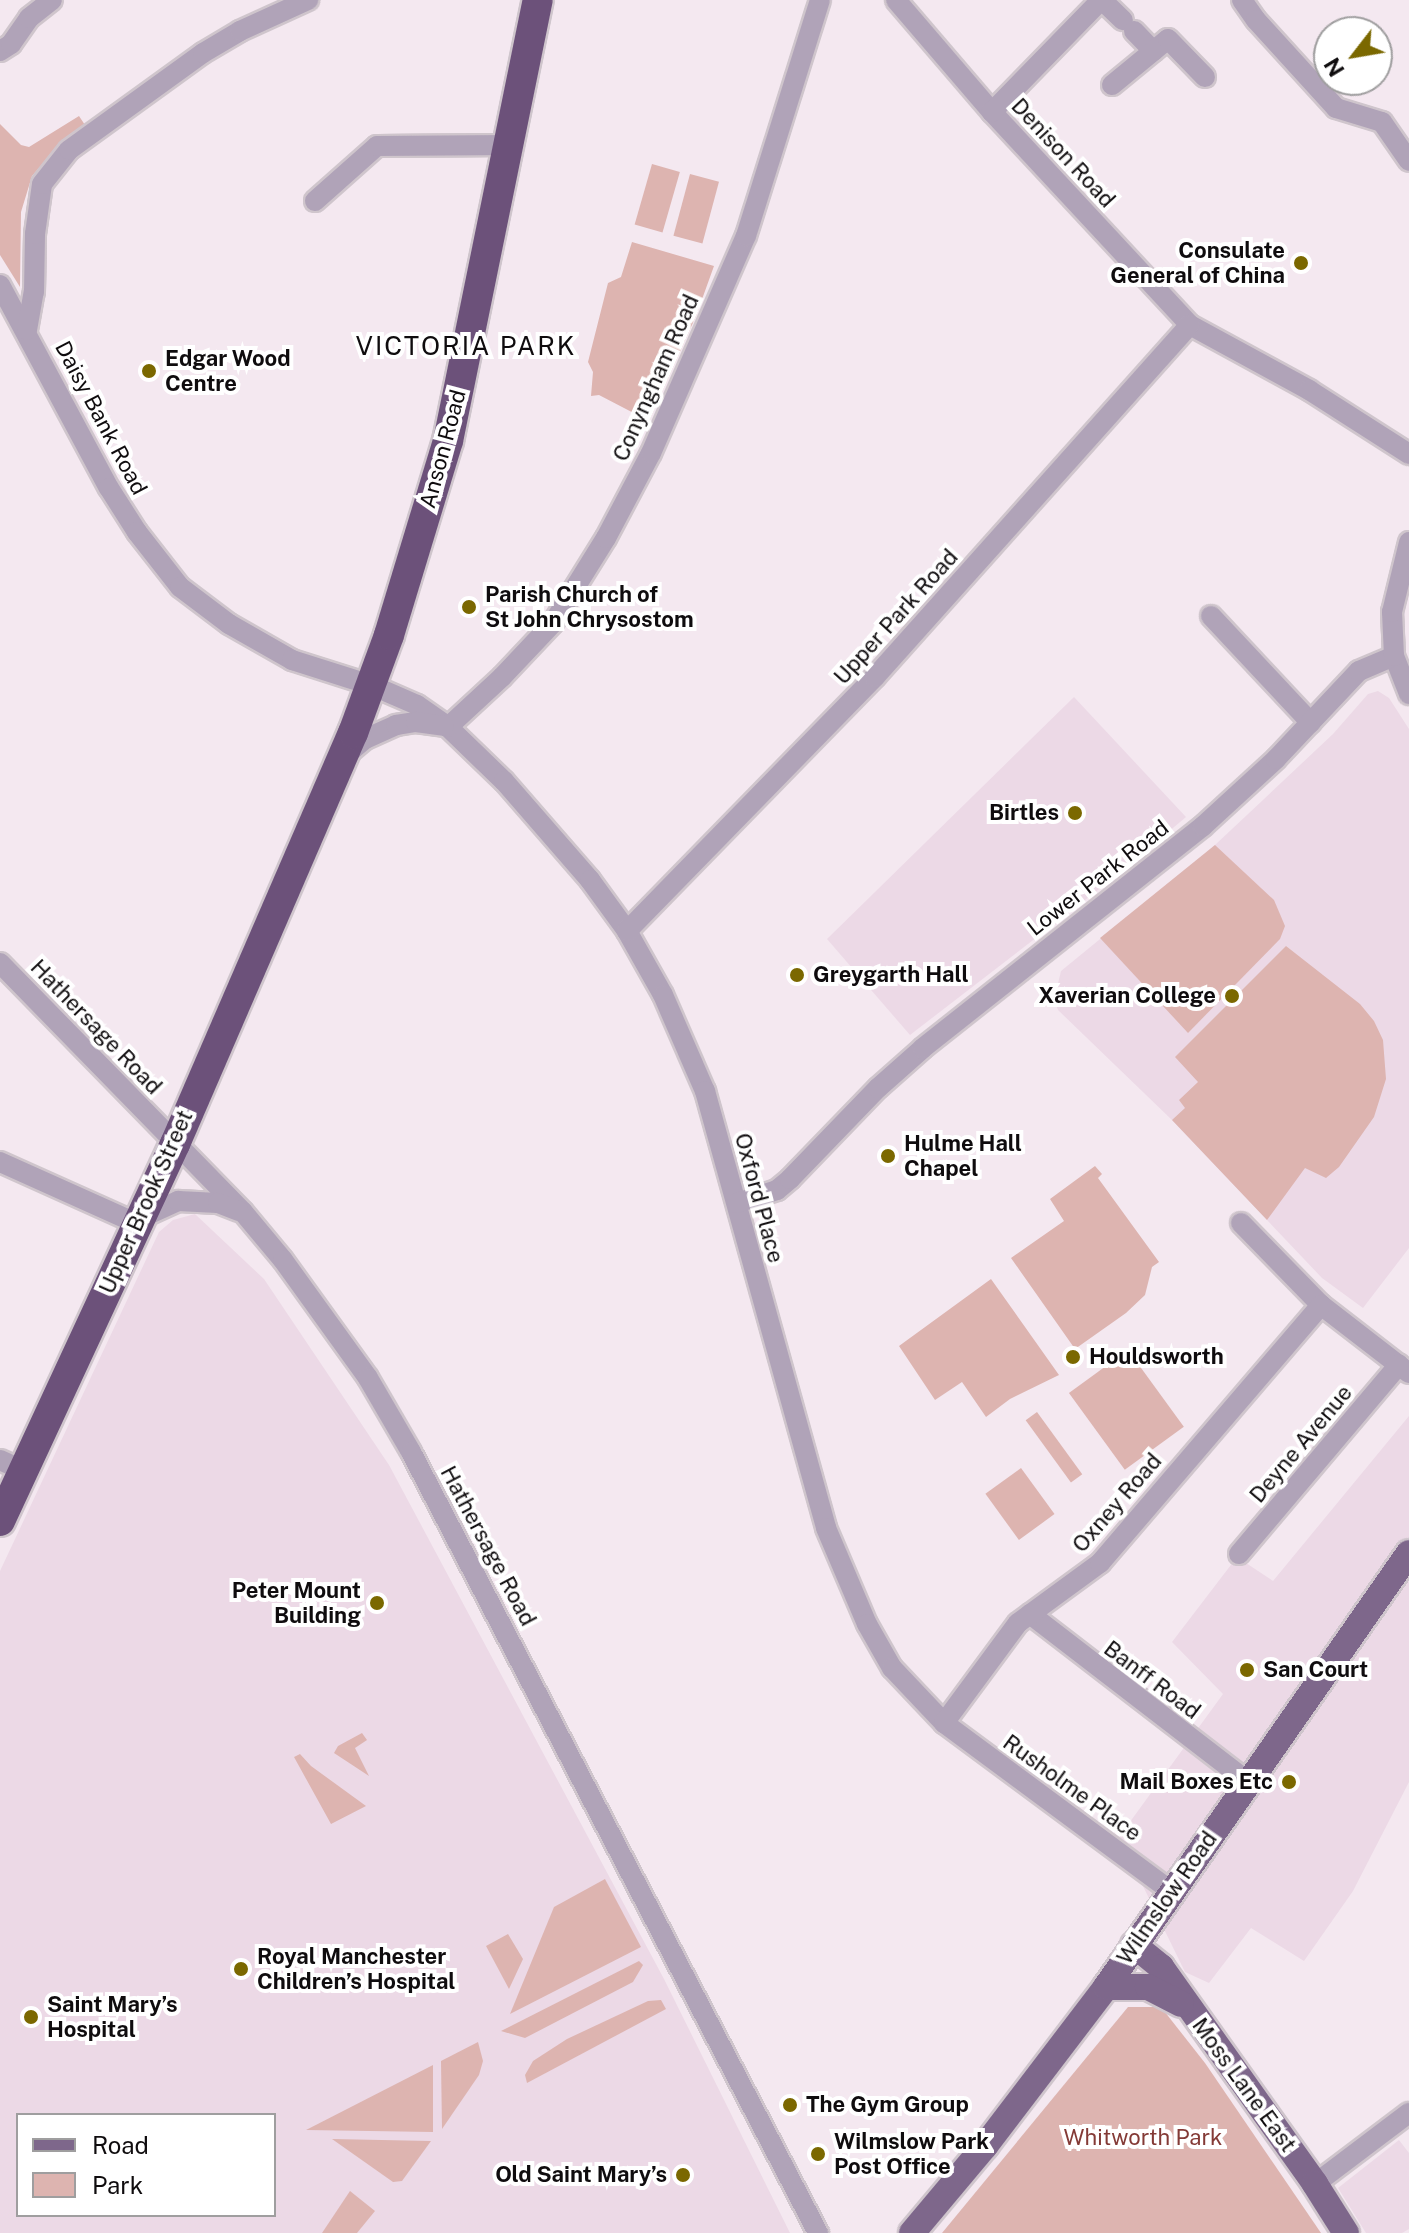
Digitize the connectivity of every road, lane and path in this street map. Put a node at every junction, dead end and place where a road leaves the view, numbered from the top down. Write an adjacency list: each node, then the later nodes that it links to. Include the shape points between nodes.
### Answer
1 (52, 0): 8 (street)
2 (308, 0): 18 (street, via 203,53 69,150 42,184)
3 (538, 0): 13 (highway, Anson Road)
4 (820, 0): 26 (street, Conyngham Road, via 746,236 651,453 553,623)
5 (896, 0): 12 (street, Denison Road)
6 (1102, 0): 9 (street); 12 (street)
7 (1242, 0): 14 (street, via 1336,108 1382,122)
8 (0, 51)
9 (1153, 51): 10 (street, via 1168,39); 11 (street)
10 (1205, 77)
11 (1112, 85)
12 (992, 112): 17 (street, Denison Road)
13 (509, 145): 15 (street, via 377,146); 23 (highway, Anson Road, via 448,441)
14 (1409, 161)
15 (315, 201)
16 (0, 285): 18 (street, Daisy Bank Road)
17 (1190, 325): 19 (street, Denison Road, via 1309,390); 29 (street, Upper Park Road, via 875,677)
18 (27, 330): 23 (street, Daisy Bank Road, via 109,488 180,587 229,624 292,660)
19 (1409, 454)
20 (1409, 542): 22 (street, via 1392,612)
21 (1211, 616): 25 (street)
22 (1394, 656): 24 (street); 25 (street, Lower Park Road, via 1359,671)
23 (371, 685): 26 (street, Oxford Place, via 417,705); 27 (highway, Anson Road)
24 (1409, 694)
25 (1311, 723): 33 (street, Lower Park Road, via 1192,835 923,1048 777,1190)
26 (448, 727): 27 (street, via 396,725 365,739); 29 (street, Oxford Place, via 547,828)
27 (341, 760): 28 (highway, Anson Road)
28 (287, 880): 31 (highway, Upper Brook Street)
29 (627, 931): 33 (street, Oxford Place, via 705,1091)
30 (0, 963): 31 (street, Hathersage Road)
31 (175, 1144): 34 (street, Hathersage Road); 35 (highway, Upper Brook Street)
32 (0, 1162): 35 (street)
33 (737, 1203): 44 (street, Oxford Place, via 781,1375 840,1566 892,1668)
34 (243, 1212): 35 (street, via 218,1203 178,1201); 52 (street, Hathersage Road, via 332,1326 411,1452)
35 (140, 1221): 39 (highway, Upper Brook Street)
36 (1241, 1223): 37 (street)
37 (1321, 1305): 38 (street); 43 (street, Oxney Road, via 1100,1563)
38 (1404, 1369): 42 (street, Deyne Avenue)
39 (11, 1465): 40 (highway, Upper Brook Street)
40 (0, 1521)
41 (1409, 1553): 45 (main road, Wilmslow Road)
42 (1239, 1554)
43 (1030, 1614): 44 (street, Oxney Road); 45 (street, Banff Road)
44 (944, 1723): 46 (street, Rusholme Place)
45 (1248, 1782): 46 (main road, Wilmslow Road)
46 (1172, 1892): 47 (main road, Wilmslow Road)
47 (1134, 1945): 48 (main road, Wilmslow Road); 49 (main road, Moss Lane East, via 1161,1967)
48 (1106, 1987): 49 (main road, via 1157,1989); 53 (main road, Wilmslow Road)
49 (1190, 2011): 51 (main road, Moss Lane East)
50 (1409, 2113): 51 (street)
51 (1315, 2184): 54 (main road, Moss Lane East)
52 (818, 2233)
53 (912, 2233)
54 (1346, 2233)

